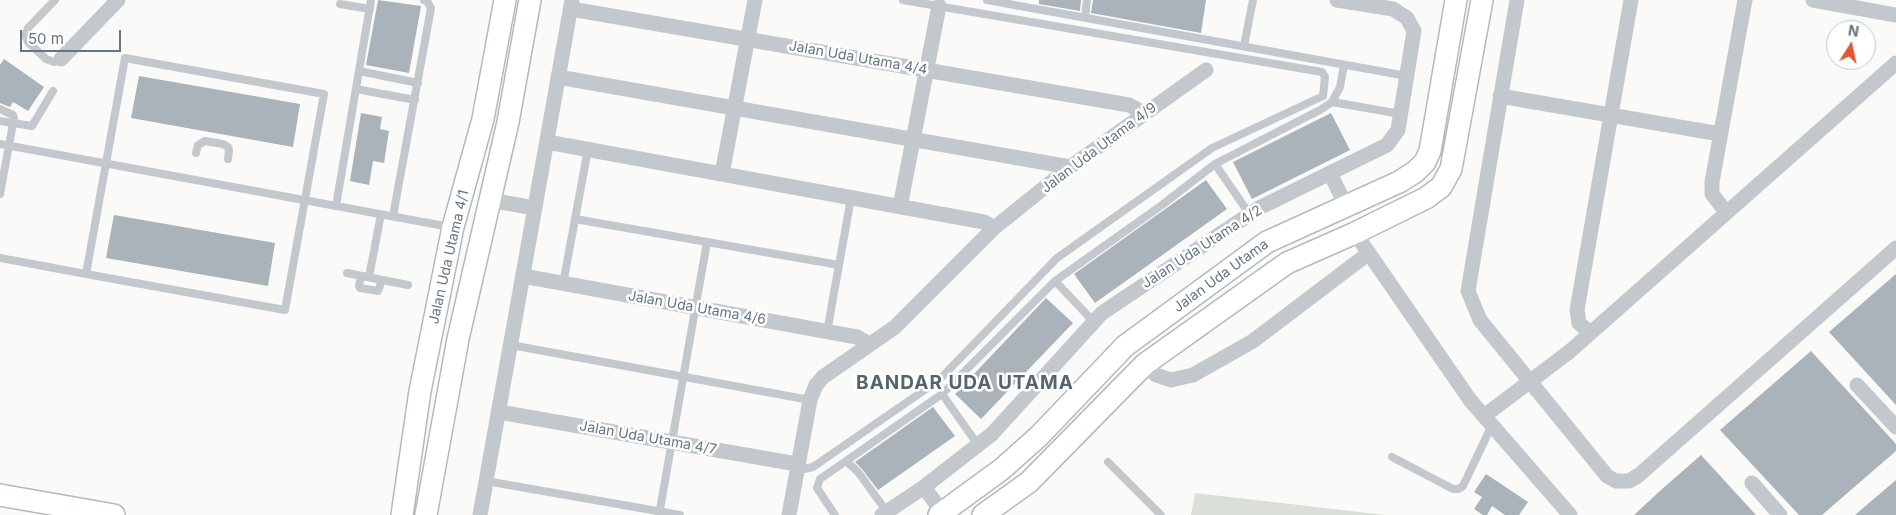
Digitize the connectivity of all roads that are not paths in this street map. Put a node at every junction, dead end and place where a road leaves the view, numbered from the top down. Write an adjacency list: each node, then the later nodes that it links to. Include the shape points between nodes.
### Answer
1 (54, 0): 29 (lane, via 25,35 46,60 54,62)
2 (118, 0): 29 (street)
3 (371, 0): 23 (lane)
4 (424, 0): 37 (lane, via 431,8)
5 (505, 0): 76 (street, Jalan Uda Utama 4/1, via 483,119)
6 (530, 0): 66 (street, Jalan Uda Utama 4/1, via 508,122)
7 (755, 0): 27 (street)
8 (903, 0): 22 (lane)
9 (987, 0): 25 (lane)
10 (1088, 0): 25 (lane)
11 (1253, 0): 28 (lane)
12 (1337, 0): 35 (street, Jalan Uda Utama 4/2, via 1393,9 1408,18 1414,31)
13 (1445, 0): 26 (street)
14 (1456, 0): 26 (street, Jalan Uda Utama)
15 (1482, 0): 78 (street, Jalan Uda Utama, via 1451,169 1441,187 1426,198)
16 (1517, 0): 40 (street)
17 (1631, 0): 47 (street)
18 (1745, 0): 50 (street)
19 (1814, 0): 24 (street)
20 (340, 4): 23 (lane)
21 (571, 4): 27 (street, Jalan Uda Utama 4/4); 36 (street)
22 (939, 6): 32 (street); 112 (lane, via 1322,72 1325,77 1323,96 1212,148 1057,258 939,380 813,467)
23 (370, 9): 34 (lane)
24 (1896, 15)
25 (1085, 18): 28 (lane)
26 (1452, 23): 69 (street, Jalan Uda Utama, via 1430,152 1425,162 1399,182)
27 (748, 39): 32 (street, Jalan Uda Utama 4/4); 43 (street)
28 (1244, 46): 31 (lane)
29 (61, 59)
30 (1896, 63): 71 (street)
31 (1344, 64): 35 (lane); 42 (lane, via 1340,87)
32 (926, 70): 45 (street, Jalan Uda Utama 4/4, via 1129,105); 51 (street)
33 (1206, 70): 45 (street, Jalan Uda Utama 4/9)
34 (359, 71): 37 (lane); 38 (lane)
35 (1407, 76): 46 (street, Jalan Uda Utama 4/2)
36 (558, 77): 43 (street); 52 (street)
37 (418, 82): 41 (lane)
38 (356, 89): 41 (lane); 67 (lane)
39 (53, 91): 49 (lane, via 32,126)
40 (1500, 96): 47 (street); 100 (street, via 1468,291 1480,320)
41 (415, 100): 74 (lane)
42 (1332, 102): 46 (lane); 59 (lane)
43 (735, 108): 51 (street); 62 (street)
44 (0, 109): 49 (lane, via 13,115)
45 (1144, 113): 60 (street, Jalan Uda Utama 4/9)
46 (1401, 114): 61 (street, Jalan Uda Utama 4/2, via 1398,130 1386,145)
47 (1611, 115): 50 (street); 95 (street, via 1577,310 1579,323)
48 (0, 121): 49 (lane)
49 (13, 124): 54 (lane)
50 (1720, 134): 71 (street, via 1712,194)
51 (913, 139): 60 (street); 68 (street)
52 (547, 142): 55 (street); 70 (street)
53 (0, 144): 54 (lane)
54 (9, 146): 58 (lane); 63 (lane)
55 (588, 149): 62 (street); 75 (lane)
56 (196, 153): 57 (lane, via 198,145 205,141 224,144 229,150)
57 (228, 159)
58 (106, 164): 65 (lane); 65 (lane, via 125,58 218,74 324,94); 85 (lane)
59 (1215, 164): 73 (lane); 89 (lane)
60 (1070, 168): 77 (street, Jalan Uda Utama 4/9)
61 (1330, 173): 69 (street); 73 (street, Jalan Uda Utama 4/2)
62 (722, 174): 64 (street)
63 (0, 194)
64 (851, 198): 68 (street); 83 (lane)
65 (305, 200): 67 (lane); 85 (lane, via 285,310)
66 (489, 200): 70 (street); 122 (street, Jalan Uda Utama 4/1, via 458,339)
67 (336, 206): 72 (lane)
68 (900, 206): 77 (street, via 984,222)
69 (1346, 206): 119 (street, Jalan Uda Utama, via 1266,242 1125,346 1039,436 1002,469)
70 (535, 208): 86 (street)
71 (1726, 212): 95 (street)
72 (381, 214): 74 (lane); 87 (lane)
73 (1250, 215): 93 (street, Jalan Uda Utama 4/2)
74 (393, 216): 76 (lane)
75 (575, 219): 79 (lane); 90 (lane)
76 (453, 227): 121 (street, Jalan Uda Utama 4/1, via 420,391)
77 (994, 228): 96 (street, Jalan Uda Utama 4/9, via 895,328)
78 (1355, 233): 81 (street); 98 (street, Jalan Uda Utama, via 1287,264)
79 (707, 242): 83 (lane); 92 (lane)
80 (1896, 248): 100 (street, via 1648,468 1629,481 1616,481 1607,476)
81 (1369, 253): 98 (street, via 1253,341 1193,375 1171,380 1156,375); 105 (street, via 1470,400)
82 (0, 258): 85 (lane)
83 (839, 265): 94 (lane)
84 (347, 273): 87 (lane)
85 (86, 274)
86 (523, 276): 90 (street, Jalan Uda Utama 4/6); 97 (street)
87 (365, 277): 88 (lane); 88 (lane, via 360,288 378,291)
88 (382, 280): 91 (lane)
89 (1055, 281): 93 (lane); 102 (lane)
90 (563, 284): 92 (street, Jalan Uda Utama 4/6)
91 (408, 285)
92 (695, 308): 94 (street, Jalan Uda Utama 4/6); 99 (lane)
93 (1094, 322): 108 (street, Jalan Uda Utama 4/2, via 992,434)
94 (827, 332): 96 (street, Jalan Uda Utama 4/6)
95 (1590, 333): 100 (street)
96 (869, 344): 103 (street, Jalan Uda Utama 4/9, via 823,377 816,384)
97 (511, 345): 99 (lane); 104 (street)
98 (1145, 364): 127 (street, Jalan Uda Utama, via 1029,482)
99 (683, 377): 103 (lane); 107 (lane)
100 (1530, 381): 105 (street)
101 (1857, 385): 106 (street)
102 (942, 394): 108 (lane); 110 (lane)
103 (810, 400): 112 (street, Jalan Uda Utama 4/9)
104 (499, 412): 107 (street, Jalan Uda Utama 4/7); 113 (street)
105 (1488, 421): 109 (lane, via 1463,486 1458,489); 129 (street)
106 (1896, 428)
107 (672, 442): 112 (street, Jalan Uda Utama 4/7); 117 (lane)
108 (978, 445): 115 (street, Jalan Uda Utama 4/2)
109 (1392, 458)
110 (846, 461): 118 (lane, via 858,472); 126 (lane, via 820,479 817,488)
111 (1108, 462): 128 (lane)
112 (797, 467): 125 (street, Jalan Uda Utama 4/9)
113 (486, 481): 117 (lane); 123 (street)
114 (1752, 483): 130 (street)
115 (924, 487): 118 (street, Jalan Uda Utama 4/2); 119 (street)
116 (0, 495): 120 (street)
117 (660, 513): 124 (lane)
118 (884, 513)
119 (940, 514)
120 (114, 515)
121 (402, 515)
122 (426, 515)
123 (480, 515)
124 (680, 515)
125 (789, 515)
126 (835, 515)
127 (982, 515)
128 (1161, 515)
129 (1570, 515)
130 (1780, 515)

